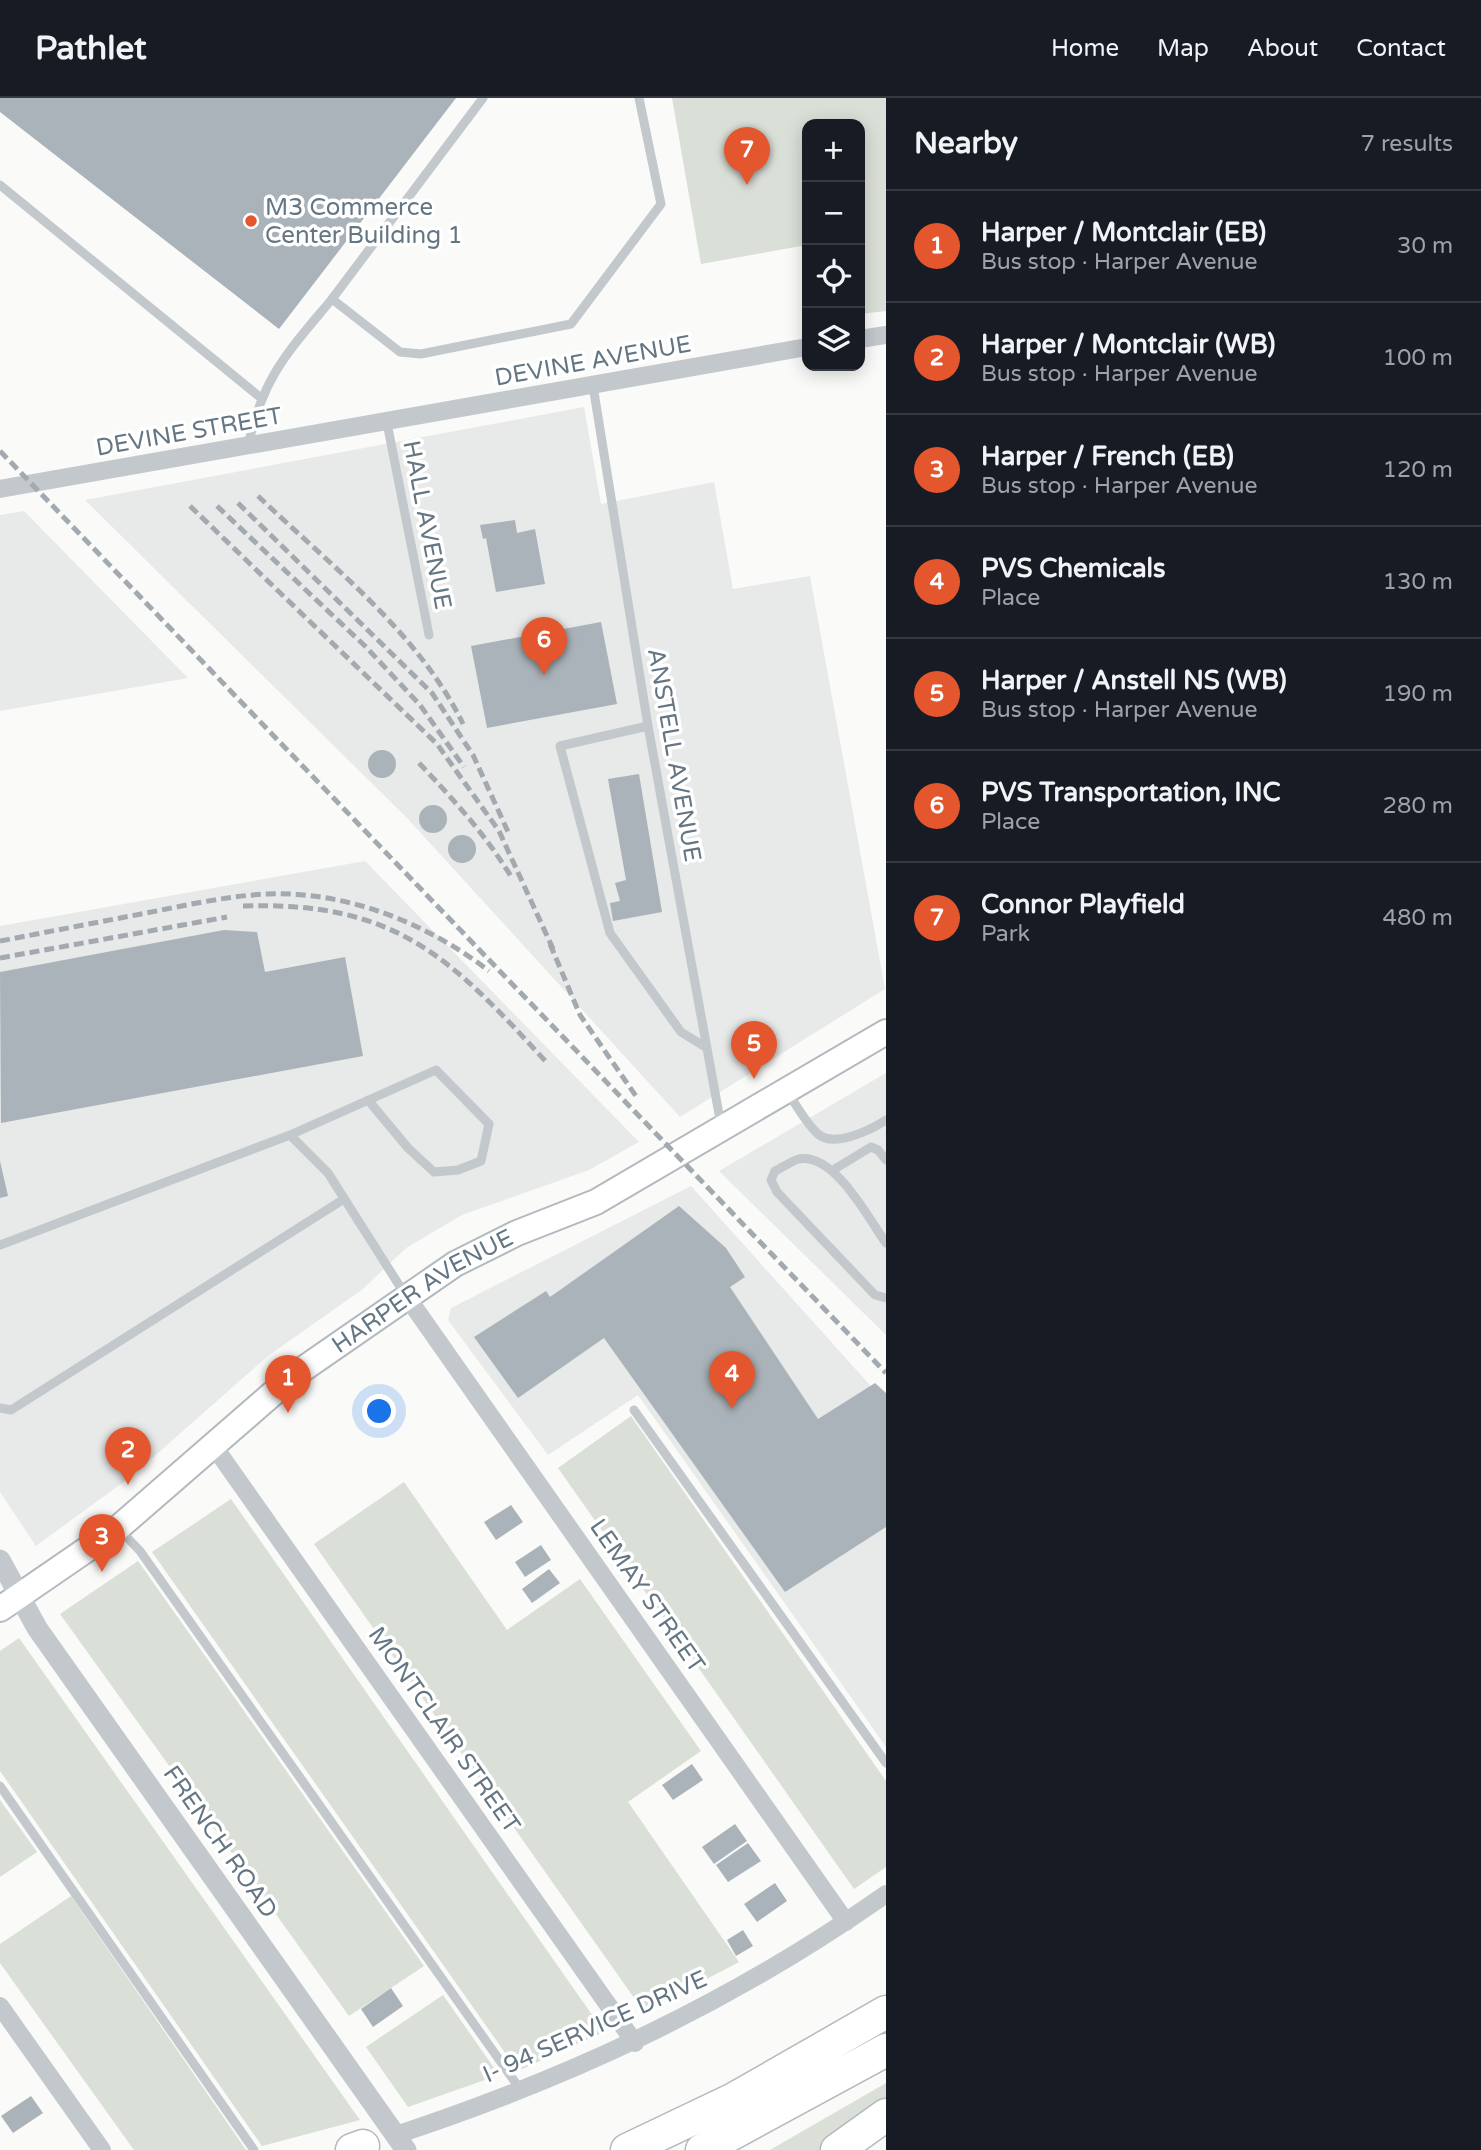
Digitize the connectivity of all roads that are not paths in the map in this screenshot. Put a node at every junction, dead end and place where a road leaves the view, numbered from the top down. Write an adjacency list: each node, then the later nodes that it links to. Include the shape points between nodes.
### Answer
1 (483, 98): 4 (lane)
2 (639, 98): 4 (lane, via 661,204 571,324 421,354 400,352)
3 (0, 186): 9 (lane)
4 (332, 299): 9 (lane, via 276,368)
5 (886, 335): 6 (street)
6 (865, 338)
7 (802, 348): 8 (street, DEVINE AVENUE)
8 (593, 386): 10 (street, DEVINE AVENUE); 14 (lane, ANSTELL AVENUE)
9 (261, 398): 11 (lane)
10 (387, 423): 11 (street, DEVINE STREET); 13 (lane, HALL AVENUE)
11 (247, 447): 12 (street, DEVINE STREET)
12 (0, 489)
13 (429, 635)
14 (648, 726): 16 (lane, ANSTELL AVENUE); 16 (lane, via 560,746 610,933 681,1032)
15 (886, 1032): 17 (main road, HARPER AVENUE)
16 (707, 1048): 20 (lane, ANSTELL AVENUE)
17 (787, 1091): 19 (lane, via 819,1135 831,1139 854,1135); 20 (main road, HARPER AVENUE)
18 (369, 1100): 18 (lane, via 436,1070 489,1124 481,1161 458,1170 434,1172); 21 (lane)
19 (886, 1120)
20 (722, 1130): 27 (main road, HARPER AVENUE, via 596,1202 481,1250)
21 (290, 1135): 24 (lane, via 328,1173); 26 (lane)
22 (886, 1160): 23 (lane, via 871,1147)
23 (833, 1170): 25 (lane); 28 (lane, via 817,1161 799,1159 775,1171 771,1180 777,1192 875,1295)
24 (344, 1199): 27 (lane); 29 (lane, via 11,1410)
25 (886, 1242)
26 (0, 1245)
27 (407, 1297): 31 (main road, HARPER AVENUE, via 293,1376); 38 (street, LEMAY STREET)
28 (886, 1298)
29 (0, 1408)
30 (634, 1410): 35 (lane)
31 (213, 1445): 32 (main road, HARPER AVENUE); 41 (street, MONTCLAIR STREET)
32 (118, 1528): 34 (main road, HARPER AVENUE); 43 (lane, via 156,1573)
33 (0, 1560): 34 (street, FRENCH ROAD)
34 (10, 1603): 45 (street, FRENCH ROAD, via 37,1628)
35 (886, 1763)
36 (0, 1786): 48 (lane)
37 (886, 1894): 38 (street, I- 94 SERVICE DRIVE)
38 (846, 1922): 41 (street, I- 94 SERVICE DRIVE, via 744,1986)
39 (0, 2006): 47 (street)
40 (886, 2012): 49 (highway, via 734,2099)
41 (635, 2043): 43 (street, I- 94 SERVICE DRIVE)
42 (886, 2050): 50 (highway)
43 (522, 2092): 45 (street, I- 94 SERVICE DRIVE)
44 (886, 2115): 51 (highway)
45 (401, 2143): 46 (street, I- 94 SERVICE DRIVE)
46 (353, 2149)
47 (102, 2150)
48 (254, 2150)
49 (626, 2150)
50 (702, 2150)
51 (837, 2150)

